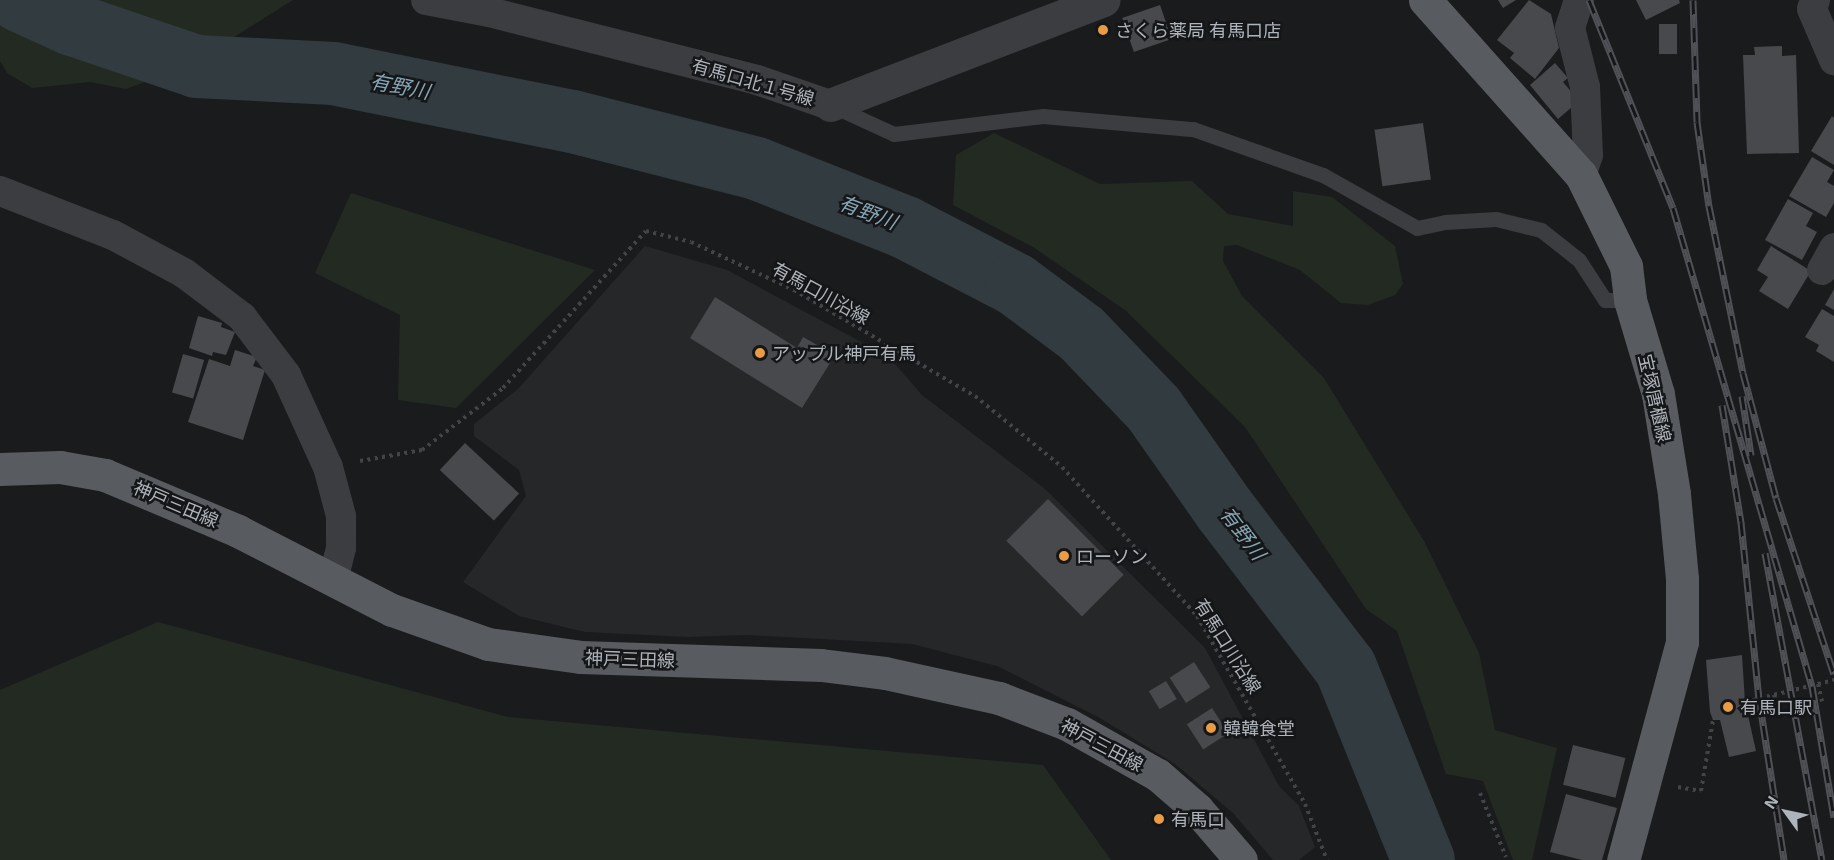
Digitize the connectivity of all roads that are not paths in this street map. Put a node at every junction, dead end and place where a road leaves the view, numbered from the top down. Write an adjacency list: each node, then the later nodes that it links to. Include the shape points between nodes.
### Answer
1 (426, 0): 7 (street, 有馬口北１号線, via 700,66)
2 (1104, 0): 7 (street, 有馬口北１号線)
3 (1425, 0): 8 (main road, 宝塚唐櫃線)
4 (1579, 0): 8 (street, via 1570,28 1585,87 1588,155)
5 (1815, 0): 6 (street, via 1812,9)
6 (1834, 60)
7 (830, 105): 10 (lane, via 894,134 1043,116 1193,129 1323,174 1417,228 1496,219 1541,230 1579,260 1605,300)
8 (1581, 175): 10 (main road, 宝塚唐櫃線, via 1626,266)
9 (0, 191): 12 (street, via 113,235 184,273 242,317 286,375 328,467 341,516 341,548)
10 (1630, 300): 14 (main road, 宝塚唐櫃線, via 1658,394 1674,494 1682,579 1682,642)
11 (0, 469): 12 (main road, 神戸三田線, via 60,467 105,475 184,506)
12 (333, 580): 13 (main road, 神戸三田線, via 392,610 488,644 580,657 821,665 885,672 999,698 1067,724 1158,776 1197,809)
13 (1241, 860)
14 (1623, 860)

